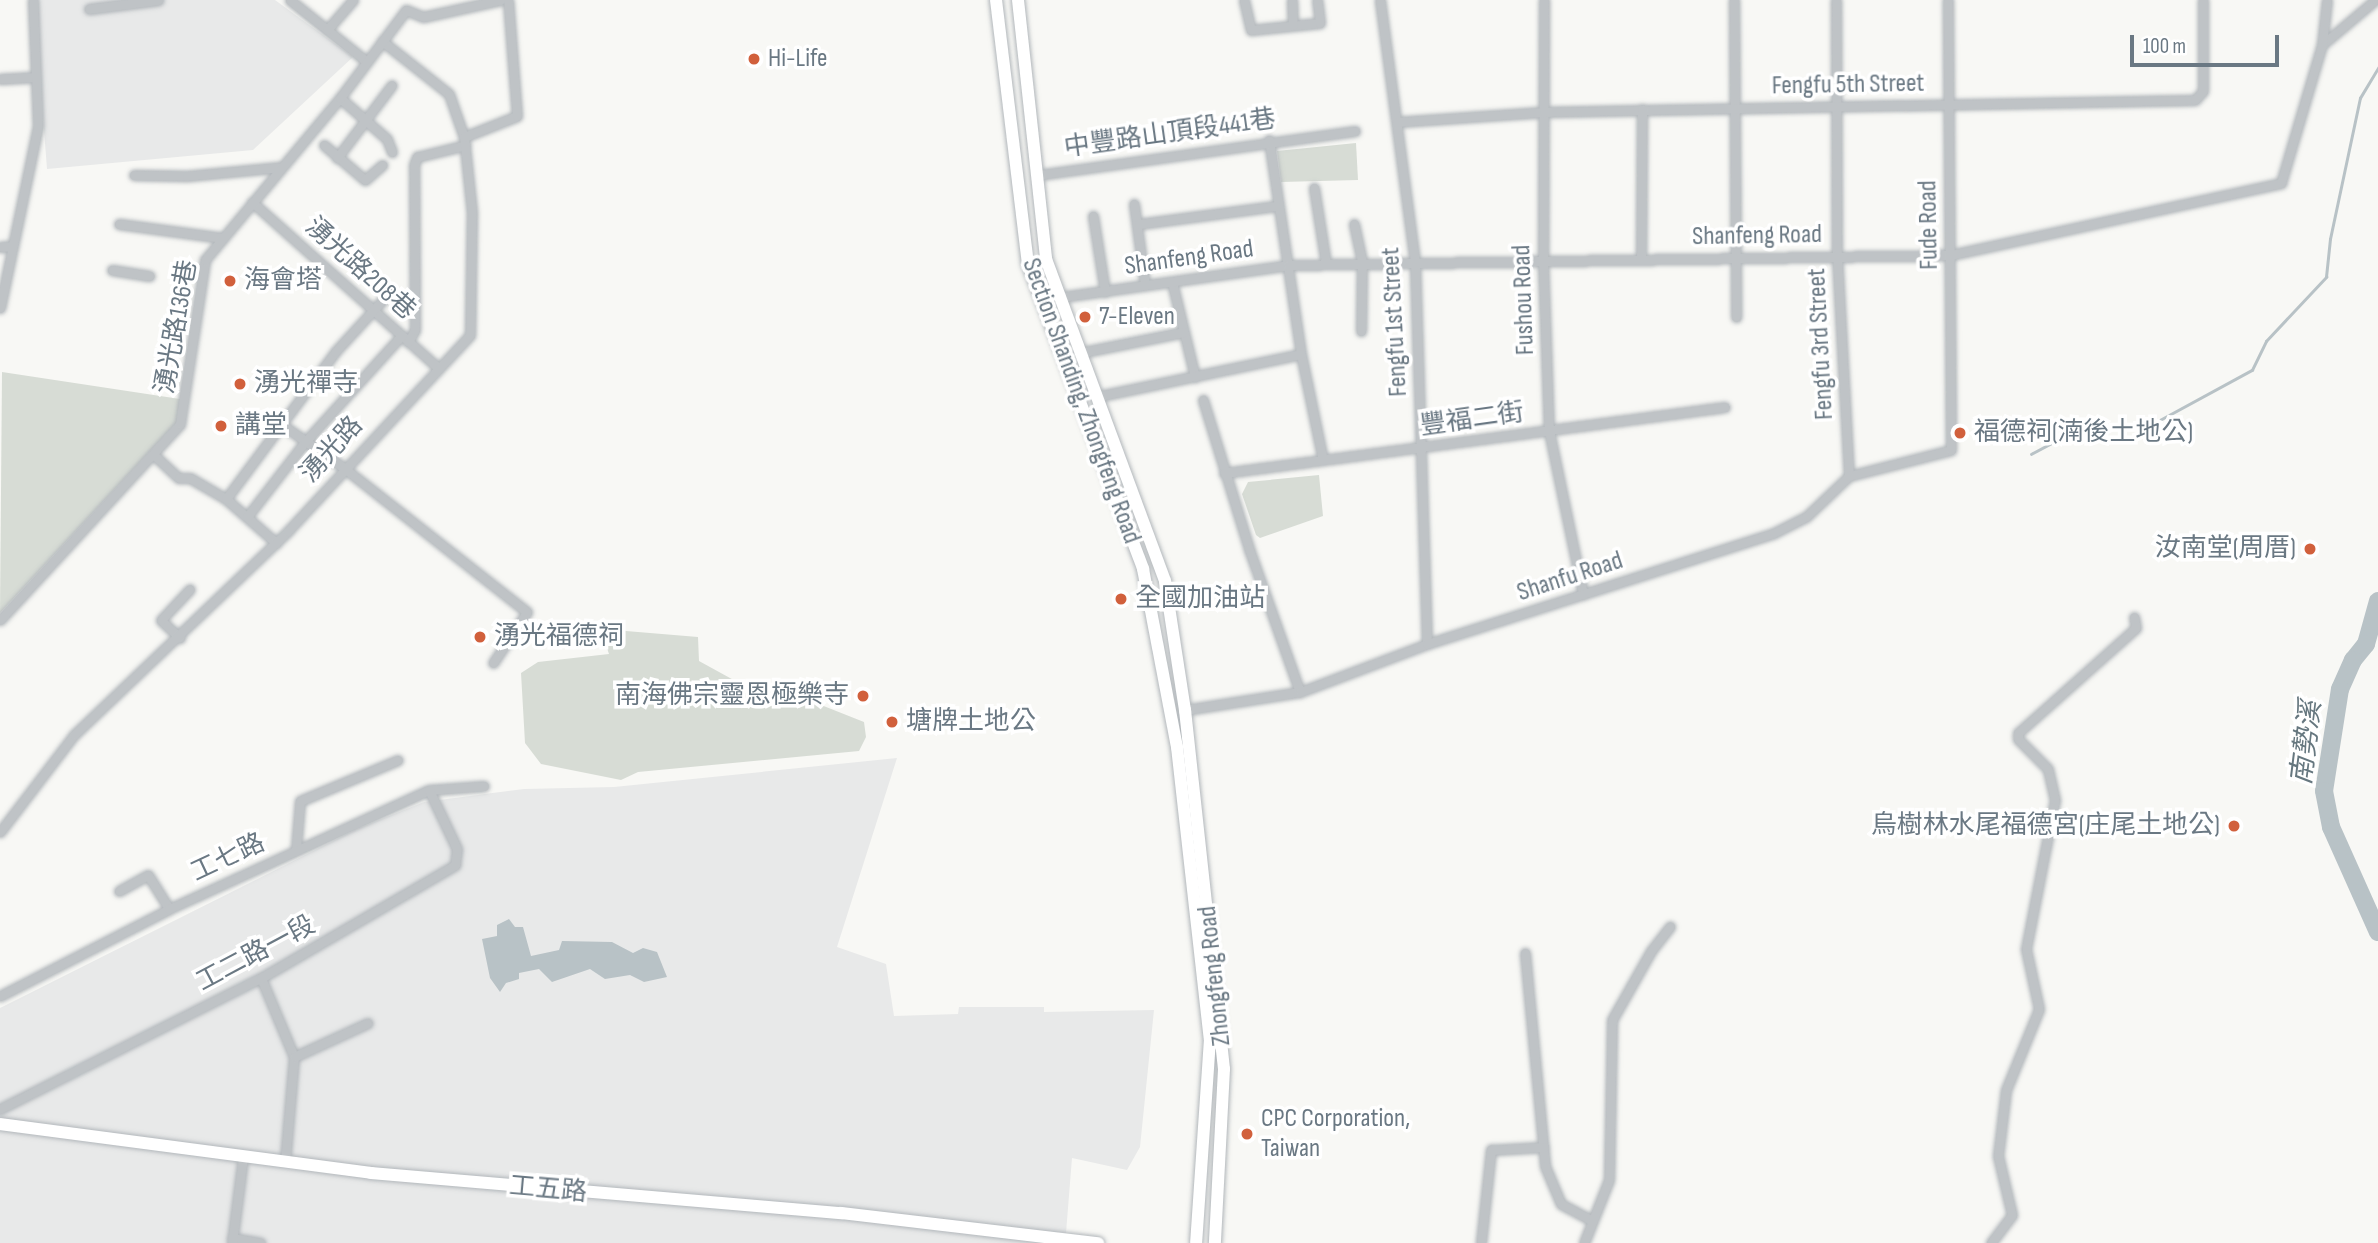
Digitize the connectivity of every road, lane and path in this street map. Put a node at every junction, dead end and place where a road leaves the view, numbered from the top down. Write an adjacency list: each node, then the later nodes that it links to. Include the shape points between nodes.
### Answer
1 (33, 0): 28 (street)
2 (158, 0): 21 (street)
3 (291, 0): 24 (street)
4 (353, 0): 24 (street)
5 (410, 0): 22 (street, 湧光路136巷)
6 (500, 0): 22 (street, via 423,17)
7 (508, 0): 41 (street, via 517,116)
8 (996, 0): 76 (main road, Section Shanding, Zhongfeng Road, via 1028,264)
9 (1018, 0): 48 (main road, Section Shanding, Zhongfeng Road)
10 (1292, 0): 23 (street)
11 (1317, 0): 23 (street, via 1320,23)
12 (1380, 0): 38 (street, Fengfu 1st Street)
13 (1544, 0): 36 (street, Fushou Road)
14 (1734, 0): 34 (street)
15 (1836, 0): 33 (street, Fengfu 3rd Street)
16 (1948, 0): 32 (street, Fude Road)
17 (2203, 0): 32 (street, Fengfu 5th Street, via 2203,91 2195,100)
18 (2326, 0): 26 (street, Shanfeng Road)
19 (2375, 0): 26 (street)
20 (1244, 1): 23 (street, via 1251,30)
21 (89, 9)
22 (405, 10): 25 (street, 湧光路136巷)
23 (1293, 25)
24 (327, 30): 27 (street)
25 (382, 41): 27 (street, 湧光路136巷); 41 (street, 湧光路, via 449,94)
26 (2322, 45): 61 (street, Shanfeng Road, via 2281,183)
27 (366, 61): 31 (street, 湧光路136巷)
28 (36, 77): 29 (street); 58 (street, via 34,161)
29 (0, 79)
30 (392, 85): 37 (street)
31 (340, 98): 37 (street); 46 (street, 湧光路136巷)
32 (1949, 105): 33 (street, Fengfu 5th Street); 61 (street, Fude Road)
33 (1837, 106): 34 (street, Fengfu 5th Street); 60 (street, Fengfu 3rd Street)
34 (1733, 107): 35 (street, Fengfu 5th Street); 62 (street)
35 (1642, 109): 36 (street, Fengfu 5th Street); 63 (street)
36 (1544, 112): 38 (street, Fengfu 5th Street); 64 (street, Fushou Road)
37 (363, 121): 43 (street, via 387,139); 44 (street)
38 (1397, 122): 66 (street, Fengfu 1st Street)
39 (1355, 131): 40 (street, 中豐路山頂段441巷)
40 (1269, 140): 48 (street, 中豐路山頂段441巷); 52 (street)
41 (465, 141): 82 (street, via 416,157 415,330); 85 (street, 湧光路, via 472,213 470,335)
42 (324, 145): 44 (street)
43 (392, 152)
44 (337, 158): 45 (street, via 365,180)
45 (382, 165)
46 (282, 167): 47 (street, via 187,176); 50 (street, 湧光路136巷)
47 (134, 174)
48 (1038, 175): 75 (main road, Section Shanding, Zhongfeng Road, via 1046,259)
49 (1314, 188): 67 (street)
50 (252, 202): 57 (street, 湧光路136巷); 78 (street, 湧光路208巷)
51 (1134, 204): 55 (street)
52 (1276, 206): 55 (street); 68 (street)
53 (1093, 216): 74 (street)
54 (119, 224): 57 (street)
55 (1139, 224): 72 (street)
56 (1354, 224): 65 (street)
57 (223, 238): 95 (street, 湧光路136巷, via 205,260 180,424)
58 (13, 246): 59 (street); 77 (street)
59 (0, 247)
60 (1837, 255): 61 (street, Shanfeng Road); 62 (street, Shanfeng Road); 99 (street, Fengfu 3rd Street)
61 (1951, 255): 94 (street, Fude Road)
62 (1734, 257): 63 (street, Shanfeng Road); 79 (street)
63 (1642, 259): 64 (street, Shanfeng Road)
64 (1543, 261): 66 (street, Shanfeng Road); 91 (street, Fushou Road)
65 (1362, 262): 66 (street, Shanfeng Road); 67 (street, Shanfeng Road); 80 (street)
66 (1415, 263): 93 (street, Fengfu 1st Street)
67 (1326, 264): 68 (street, Shanfeng Road)
68 (1288, 265): 71 (street, Shanfeng Road); 84 (street)
69 (112, 270): 70 (street)
70 (150, 276)
71 (1172, 282): 72 (street, Shanfeng Road); 81 (street)
72 (1145, 285): 74 (street, Shanfeng Road)
73 (390, 292): 78 (street)
74 (1105, 292): 75 (street, Shanfeng Road)
75 (1060, 299): 76 (street, Shanfeng Road); 83 (main road, Section Shanding, Zhongfeng Road)
76 (1040, 300): 112 (main road, Section Shanding, Zhongfeng Road, via 1143,569)
77 (0, 308)
78 (373, 309): 82 (street, 湧光路208巷); 90 (street)
79 (1736, 317)
80 (1361, 331)
81 (1184, 332): 83 (street); 86 (street)
82 (405, 339): 85 (street, 湧光路208巷); 92 (street, via 363,377)
83 (1079, 353): 87 (main road, Section Shanding, Zhongfeng Road)
84 (1301, 354): 86 (street); 96 (street)
85 (439, 368): 97 (street, 湧光路)
86 (1195, 377): 87 (street)
87 (1095, 397): 111 (main road, Section Shanding, Zhongfeng Road, via 1165,581)
88 (1203, 400): 98 (street)
89 (1725, 407): 91 (street, 豐福二街)
90 (281, 424): 92 (street); 100 (street)
91 (1549, 431): 93 (street, 豐福二街); 104 (street, Fushou Road)
92 (305, 442): 97 (street); 101 (street)
93 (1421, 448): 96 (street, 豐福二街); 108 (street, Fengfu 1st Street)
94 (1951, 450): 99 (street, Shanfu Road)
95 (154, 455): 100 (street, via 179,478 190,478); 106 (street, 湧光路136巷)
96 (1323, 460): 98 (street, 豐福二街)
97 (344, 468): 102 (street, 湧光路); 109 (street, via 527,612)
98 (1224, 473): 110 (street)
99 (1849, 476): 104 (street, Shanfu Road, via 1794,525)
100 (226, 499): 101 (street)
101 (247, 517): 102 (street)
102 (276, 543): 107 (street, 湧光路)
103 (190, 589): 107 (street, via 161,620)
104 (1583, 594): 108 (street, Shanfu Road)
105 (2134, 617): 141 (street, via 2136,628 2018,733 2018,739 2048,769 2055,800 2026,948 2039,1009 2006,1090 1998,1156 2012,1215)
106 (0, 620)
107 (180, 638): 116 (street, 湧光路, via 74,736)
108 (1427, 645): 110 (street, Shanfu Road)
109 (493, 663)
110 (1300, 692): 111 (street, Shanfu Road)
111 (1185, 710): 127 (main road, Zhongfeng Road, via 1224,1069)
112 (1170, 716): 126 (main road, Zhongfeng Road, via 1209,1039)
113 (398, 760): 117 (street, via 300,801)
114 (484, 786): 115 (street, 工七路)
115 (429, 790): 117 (street, 工七路); 122 (street, 工二路一段, via 457,849 455,866)
116 (0, 832)
117 (296, 849): 119 (street, 工七路)
118 (119, 891): 119 (street, via 148,875)
119 (169, 909): 123 (street, 工七路)
120 (1670, 928): 133 (street, via 1651,951 1612,1020 1609,1180)
121 (1525, 953): 130 (street)
122 (261, 978): 125 (street); 128 (street, 工二路一段)
123 (0, 996)
124 (368, 1023): 125 (street)
125 (294, 1057): 132 (street)
126 (1206, 1103): 127 (main road); 137 (main road, Zhongfeng Road)
127 (1221, 1104): 138 (main road, Zhongfeng Road)
128 (0, 1110)
129 (0, 1124): 131 (main road, 工五路)
130 (1544, 1147): 133 (street, via 1545,1166 1561,1204); 139 (street, via 1491,1150)
131 (243, 1157): 132 (main road, 工五路); 134 (street)
132 (285, 1161): 136 (main road, 工五路, via 531,1189 841,1213)
133 (1591, 1220): 140 (street)
134 (232, 1240): 135 (street)
135 (261, 1243)
136 (1098, 1243)
137 (1196, 1243)
138 (1215, 1243)
139 (1481, 1243)
140 (1584, 1243)
141 (1991, 1243)

